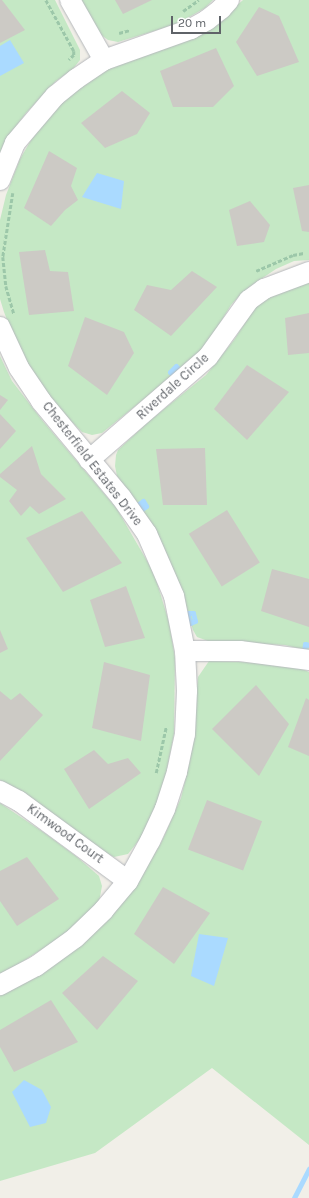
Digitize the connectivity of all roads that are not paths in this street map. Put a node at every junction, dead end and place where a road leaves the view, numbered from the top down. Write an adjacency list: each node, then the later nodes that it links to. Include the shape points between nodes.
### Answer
1 (70, 0): 3 (street)
2 (229, 0): 3 (street, via 207,20 191,29)
3 (104, 60): 4 (street, via 55,96 34,119 16,143)
4 (7, 184)
5 (309, 272): 7 (street, Riverdale Circle, via 264,289 250,300 208,357)
6 (7, 321): 7 (street, Chesterfield Estates Drive, via 19,368 41,401)
7 (89, 460): 8 (street, Chesterfield Estates Drive, via 121,497 147,534 174,596)
8 (185, 651): 9 (street, via 240,651); 11 (street, Chesterfield Estates Drive, via 185,734 177,772 165,809)
9 (309, 660)
10 (0, 791): 11 (street, Kimwood Court, via 19,801)
11 (128, 880): 12 (street, Chesterfield Estates Drive, via 104,910 75,938 36,966)
12 (0, 985)

